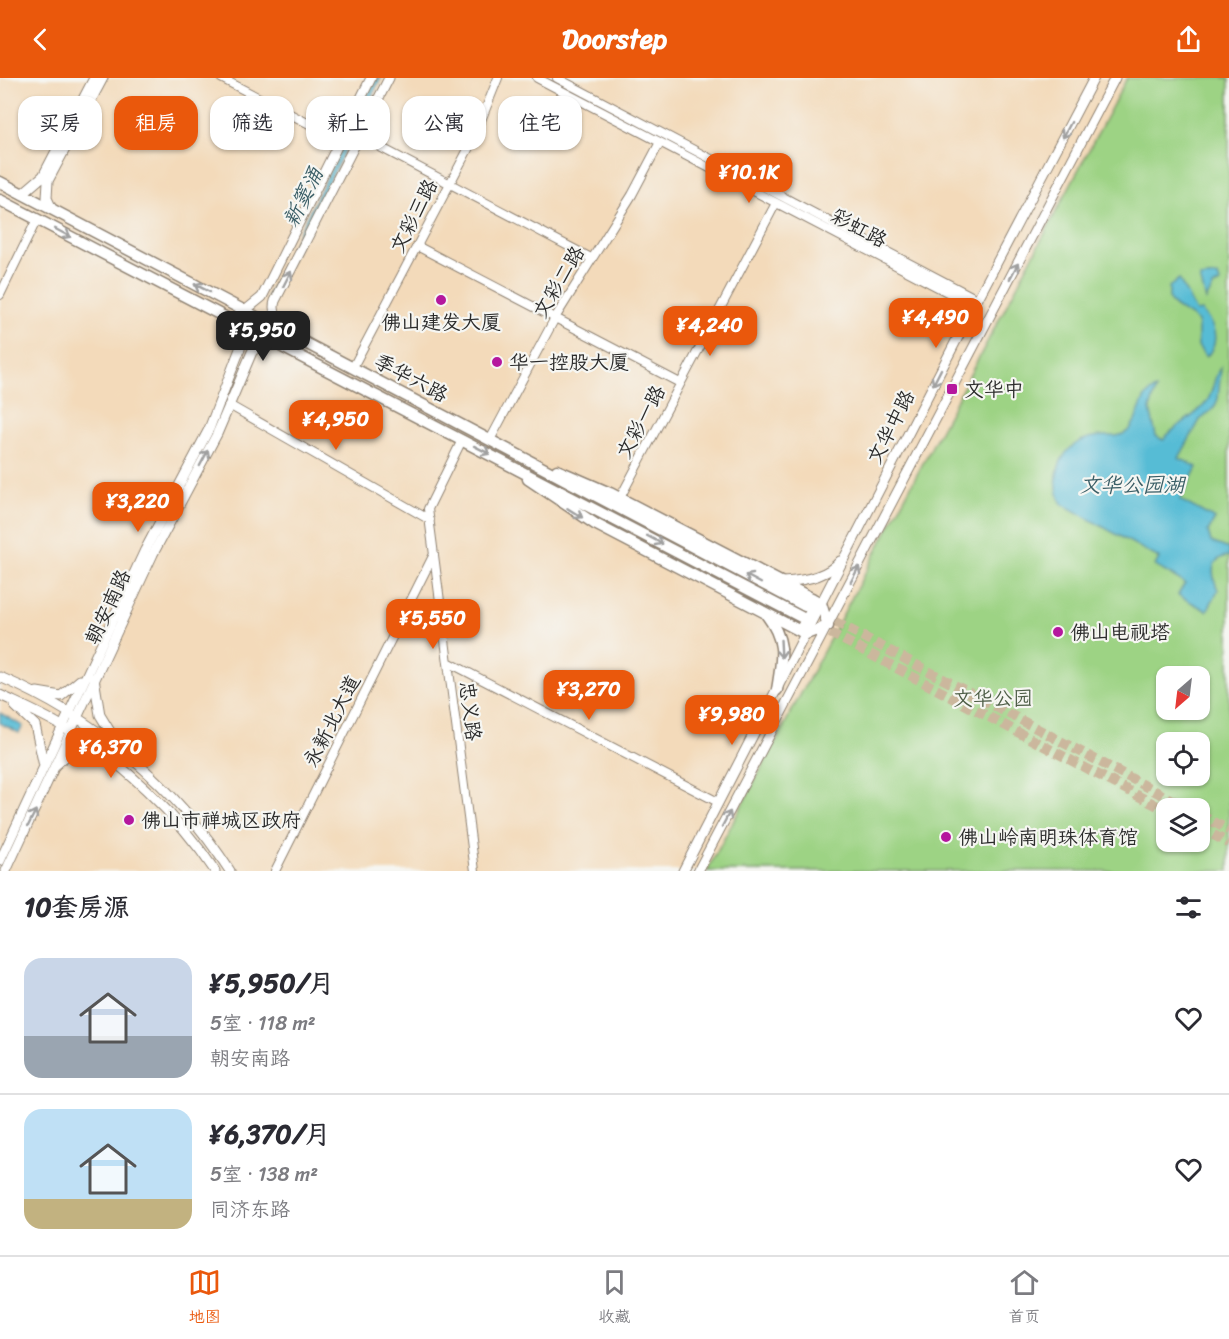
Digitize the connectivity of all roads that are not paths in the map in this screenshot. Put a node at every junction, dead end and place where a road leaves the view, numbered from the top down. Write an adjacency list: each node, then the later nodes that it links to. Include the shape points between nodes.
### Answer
1 (94, 78): 20 (main road, via 44,176)
2 (103, 78): 23 (main road, via 48,181 47,198)
3 (222, 78): 13 (street)
4 (371, 78): 11 (main road)
5 (389, 78): 12 (main road)
6 (498, 78): 19 (street, 文彩三路, via 474,138)
7 (537, 78): 14 (street, 彩虹路)
8 (557, 78): 30 (street, 彩虹路)
9 (1095, 78): 30 (main road, 文华中路, one-way to 30)
10 (1114, 78): 50 (main road, 文华中路, one-way to 10)
11 (362, 96)
12 (379, 96)
13 (306, 122)
14 (660, 142): 22 (street, 彩虹路); 26 (street, 文彩二路, via 632,195)
15 (335, 150): 27 (main road)
16 (351, 150): 29 (main road, one-way to 16)
17 (385, 150): 19 (street)
18 (0, 182): 20 (main road, 季华六路)
19 (449, 183): 25 (street, 文彩三路); 26 (street)
20 (22, 194): 23 (main road, 季华六路)
21 (0, 200): 24 (main road, 季华六路)
22 (776, 203): 30 (street, 彩虹路); 37 (street, 文彩一路)
23 (52, 209): 31 (main road, 季华六路, one-way to 23)
24 (37, 219): 28 (street); 33 (main road, 季华六路, one-way to 33)
25 (417, 246): 32 (street); 36 (street, 文彩三路)
26 (591, 258): 32 (street, 文彩二路)
27 (264, 293): 29 (main road, via 265,305); 31 (main road)
28 (0, 295)
29 (275, 301): 34 (main road, via 276,317)
30 (975, 303): 44 (main road, 文华中路, one-way to 44)
31 (246, 310): 34 (main road, 季华六路)
32 (555, 318): 37 (street); 40 (street, 文彩二路)
33 (234, 324): 35 (main road, 季华六路); 53 (main road, 朝安南路, via 240,350 209,429 145,550)
34 (286, 331): 36 (main road, 季华六路)
35 (275, 345): 38 (main road, 朝安南路, via 252,352); 39 (main road, 季华六路)
36 (353, 367): 40 (main road, 季华六路)
37 (680, 384): 42 (street, 文彩一路)
38 (229, 405): 43 (street); 53 (main road, 朝安南路, one-way to 38)
39 (462, 440): 41 (main road, 季华六路, one-way to 41); 43 (street, 忠义路, via 428,509)
40 (490, 440): 41 (main road, 季华六路)
41 (514, 460): 42 (main road, via 565,473); 47 (main road, 季华六路, one-way to 41); 48 (main road, one-way to 48, via 579,516); 49 (main road, 季华六路, one-way to 49)
42 (620, 498): 46 (main road)
43 (430, 520): 45 (street, 忠义路)
44 (849, 549): 46 (main road, via 836,565 821,574); 47 (main road, 文华中路)
45 (434, 553): 52 (street, 忠义路); 68 (street, 永新北大道)
46 (783, 582): 47 (main road)
47 (813, 602): 50 (main road); 51 (main road)
48 (764, 612): 51 (main road); 56 (main road, one-way to 56, via 780,637 783,651)
49 (801, 617)
50 (828, 626): 51 (main road); 71 (main road, 文华中路, one-way to 50)
51 (801, 632): 56 (main road)
52 (448, 662): 63 (street); 69 (street, 忠义路)
53 (90, 676): 55 (main road, via 60,696); 58 (main road, 朝安南路); 60 (main road, via 99,715)
54 (0, 677): 55 (main road)
55 (21, 688): 58 (main road)
56 (777, 690): 63 (main road)
57 (1, 695): 59 (main road); 62 (main road, via 35,725)
58 (72, 715): 59 (main road, 朝安南路); 60 (main road)
59 (66, 728): 61 (main road); 62 (main road, 朝安南路)
60 (120, 748): 67 (main road, via 174,796 207,835)
61 (108, 759): 62 (main road, via 80,751 69,753); 66 (main road, via 166,807)
62 (48, 768): 64 (main road, 朝安南路); 65 (main road, 朝安南路, one-way to 62)
63 (718, 802): 70 (main road)
64 (0, 861)
65 (6, 871)
66 (215, 871)
67 (230, 871)
68 (275, 871)
69 (475, 871)
70 (683, 871)
71 (699, 871)

